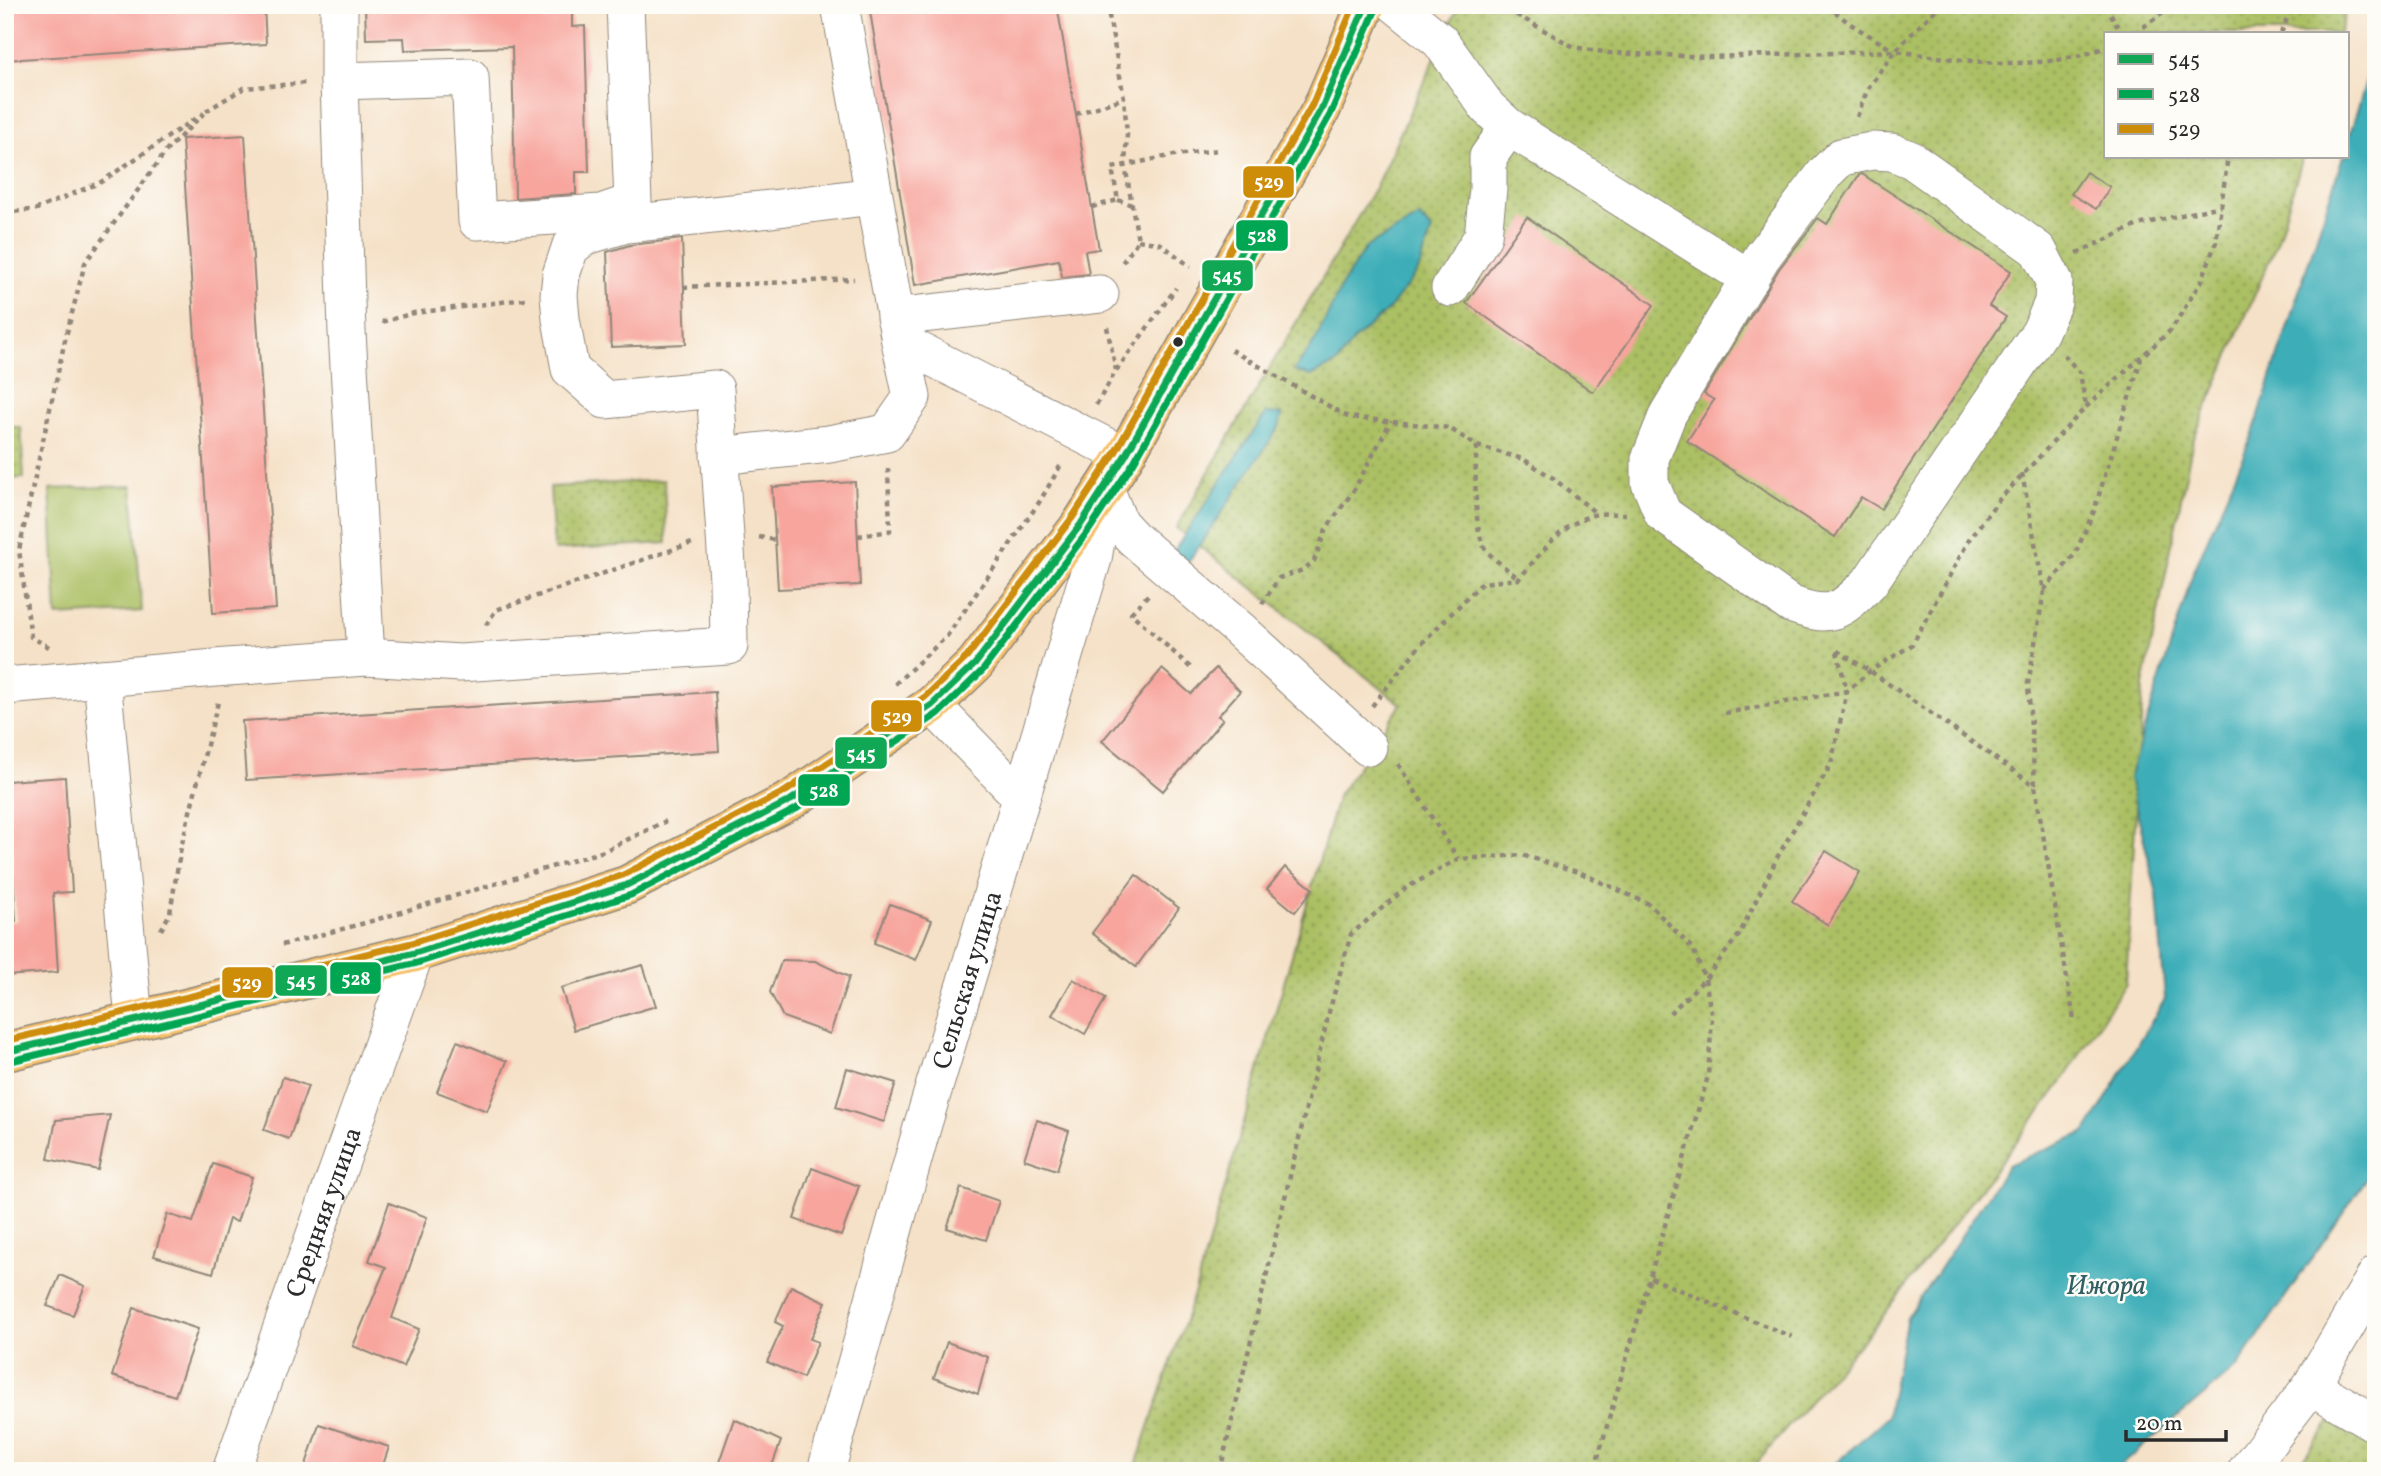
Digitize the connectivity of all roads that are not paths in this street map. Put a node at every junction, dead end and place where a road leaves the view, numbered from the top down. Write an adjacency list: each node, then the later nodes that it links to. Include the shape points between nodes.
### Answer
1 (339, 5): 6 (street)
2 (625, 5): 6 (street, via 632,202 601,213 477,221 470,77)
3 (840, 5): 8 (street)
4 (1366, 5): 14 (main road, via 1321,110)
5 (1396, 5): 7 (street, via 1440,41 1488,108)
6 (339, 81): 16 (street, via 347,332)
7 (1509, 127): 9 (street); 10 (street, via 1488,157 1483,236)
8 (873, 195): 12 (street); 13 (street, via 626,224 586,236 569,248 559,295 569,369 605,400 715,389)
9 (1750, 279): 9 (street, via 1668,414 1650,459 1650,483 1663,514 1674,522 1790,604 1814,613 1830,612 1847,606 1869,583 2040,332 2053,302 2054,281 2038,250 2019,235 1912,160 1872,151 1841,157 1826,172)
10 (1450, 288)
11 (1100, 294): 12 (street)
12 (898, 329): 13 (street, via 912,397 887,433); 14 (street)
13 (719, 456): 16 (street, via 729,646 460,663)
14 (1125, 456): 15 (main road)
15 (1105, 488): 19 (main road, via 975,664); 20 (street, via 1119,523 1133,538); 21 (street, Сельская улица, via 1093,559)
16 (366, 657): 17 (street)
17 (102, 678): 18 (street); 23 (street)
18 (5, 686)
19 (932, 705): 21 (street); 22 (main road, via 792,800 627,885)
20 (1368, 747)
21 (1021, 797): 29 (street, Сельская улица)
22 (415, 953): 23 (main road); 28 (street, Средняя улица)
23 (134, 1019): 24 (main road)
24 (5, 1052)
25 (2376, 1275): 26 (street)
26 (2311, 1386): 27 (street); 30 (street)
27 (2376, 1424)
28 (230, 1471)
29 (826, 1471)
30 (2246, 1471)

